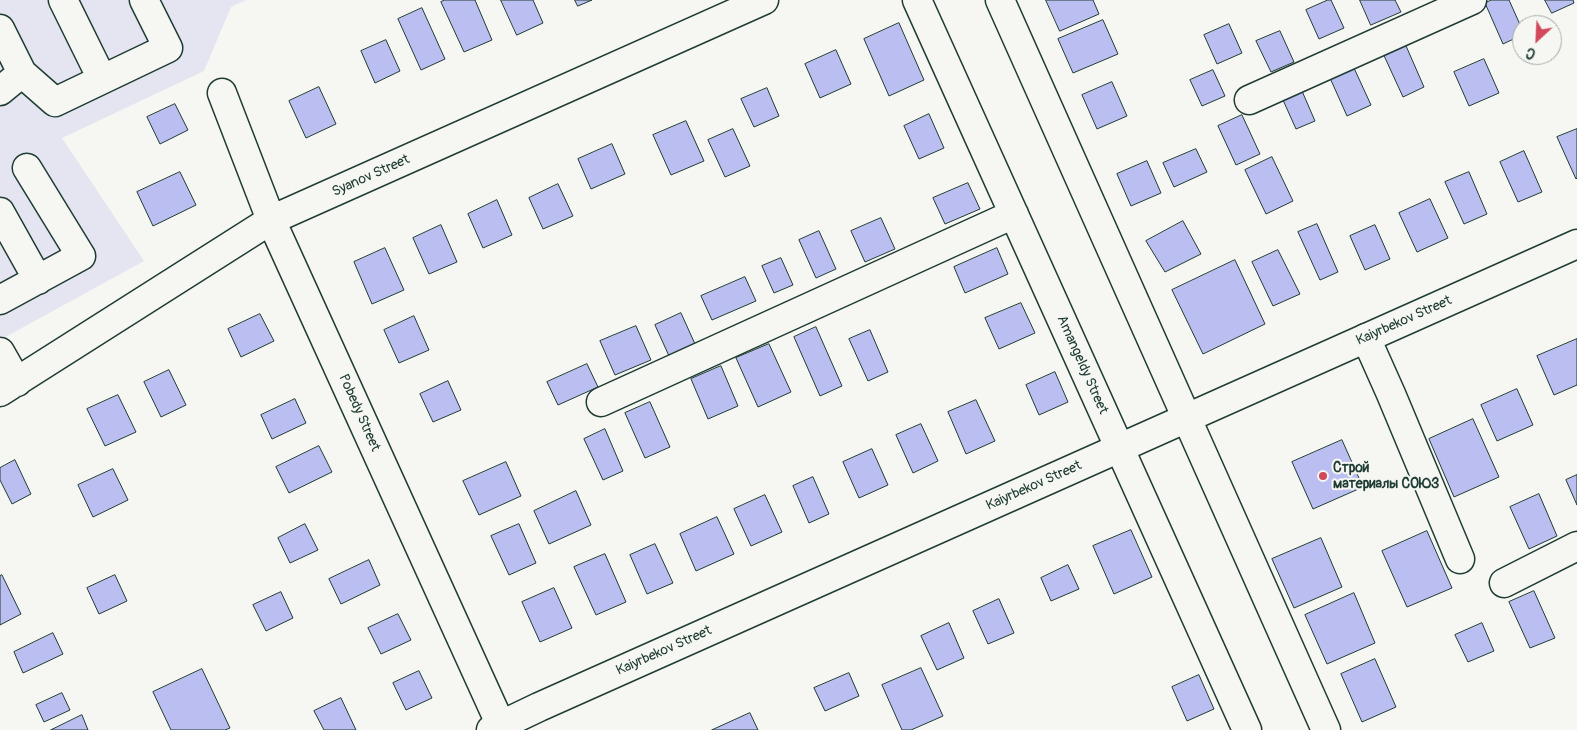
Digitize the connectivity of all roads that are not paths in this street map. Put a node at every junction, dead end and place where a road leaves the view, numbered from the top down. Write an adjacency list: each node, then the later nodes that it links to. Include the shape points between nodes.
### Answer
1 (63, 0): 9 (street)
2 (144, 0): 9 (street, via 168,48)
3 (764, 0): 16 (street, Syanov Street)
4 (917, 0): 15 (street, Amangeldy Street)
5 (1000, 0): 24 (street)
6 (1472, 0): 12 (street)
7 (0, 29): 8 (street)
8 (22, 73): 9 (street, via 55,102); 10 (street)
9 (102, 79)
10 (0, 91)
11 (222, 93): 16 (street, Pobedy Street)
12 (1249, 100)
13 (27, 168): 18 (street, via 81,256)
14 (0, 212): 18 (street)
15 (1014, 214): 23 (street); 25 (street, Amangeldy Street)
16 (271, 220): 22 (street, Syanov Street); 29 (street, Pobedy Street)
17 (1577, 244): 20 (street, Kaiyrbekov Street)
18 (38, 280): 19 (street)
19 (0, 300)
20 (1366, 338): 24 (street, Kaiyrbekov Street); 27 (street)
21 (0, 352): 22 (street)
22 (8, 387)
23 (601, 402)
24 (1187, 418): 25 (street, Kaiyrbekov Street); 31 (street)
25 (1120, 448): 29 (street, Kaiyrbekov Street); 30 (street, Amangeldy Street)
26 (1577, 546): 28 (street)
27 (1460, 560)
28 (1504, 583)
29 (498, 728)
30 (1247, 730)
31 (1326, 730)

